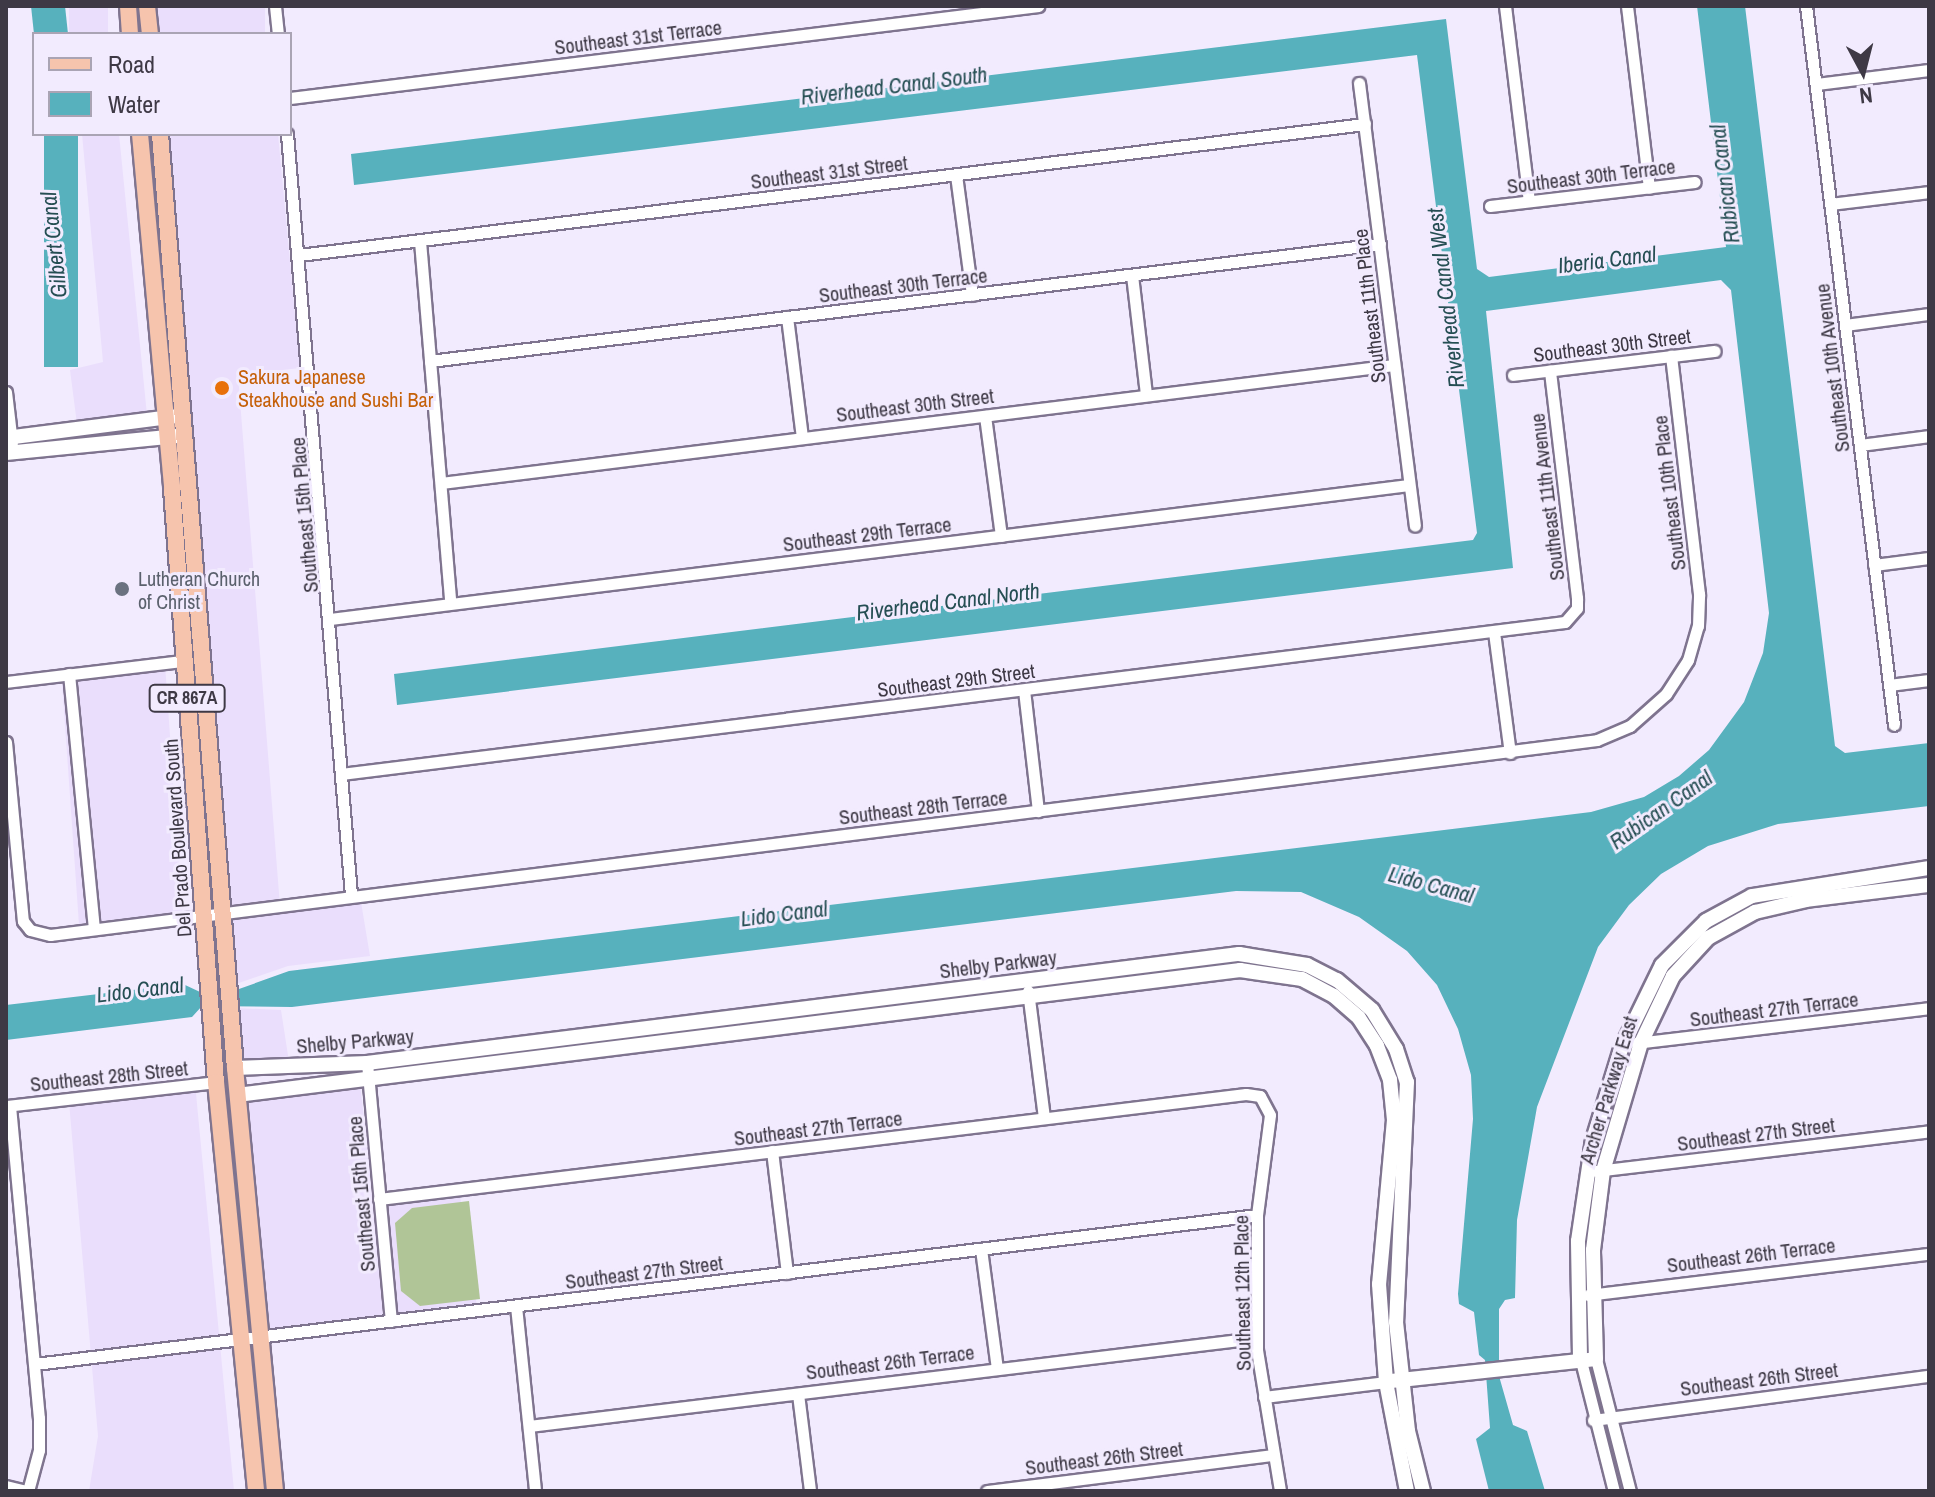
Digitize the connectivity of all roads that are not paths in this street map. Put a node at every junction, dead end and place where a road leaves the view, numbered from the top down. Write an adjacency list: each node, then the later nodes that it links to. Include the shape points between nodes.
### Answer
1 (128, 6): 9 (main road)
2 (147, 6): 10 (main road)
3 (275, 6): 11 (street)
4 (1038, 6): 8 (street, Southeast 31st Terrace)
5 (1505, 6): 24 (street)
6 (1627, 6): 22 (street)
7 (1806, 6): 14 (street, Southeast 10th Avenue)
8 (944, 12): 15 (street, Southeast 31st Terrace)
9 (130, 32)
10 (150, 32)
11 (278, 32)
12 (1929, 70): 14 (street)
13 (1359, 83): 16 (street, Southeast 11th Place)
14 (1816, 84): 25 (street, Southeast 10th Avenue)
15 (292, 98)
16 (1365, 124): 20 (street, Southeast 31st Street); 28 (street, Southeast 11th Place)
17 (140, 136): 45 (main road, Del Prado Boulevard South / CR 867A)
18 (160, 136): 43 (main road, Del Prado Boulevard South / CR 867A)
19 (287, 136): 29 (street, Southeast 15th Place)
20 (956, 175): 27 (street, Southeast 31st Street); 31 (street)
21 (1695, 182): 22 (street, Southeast 30th Terrace)
22 (1649, 188): 24 (street, Southeast 30th Terrace)
23 (1929, 192): 25 (street)
24 (1529, 201): 26 (street, Southeast 30th Terrace)
25 (1830, 204): 34 (street, Southeast 10th Avenue)
26 (1490, 206)
27 (420, 241): 29 (street, Southeast 31st Street); 37 (street)
28 (1380, 244): 30 (street, Southeast 30th Terrace); 38 (street, Southeast 11th Place)
29 (299, 255): 60 (street, Southeast 15th Place)
30 (1132, 275): 31 (street, Southeast 30th Terrace); 42 (street)
31 (972, 295): 33 (street, Southeast 30th Terrace)
32 (1929, 314): 34 (street)
33 (787, 317): 37 (street, Southeast 30th Terrace); 49 (street)
34 (1845, 325): 51 (street, Southeast 10th Avenue)
35 (1715, 351): 36 (street, Southeast 30th Street)
36 (1671, 356): 39 (street, Southeast 30th Street); 61 (street, Southeast 10th Place, via 1699,594)
37 (430, 361): 52 (street)
38 (1394, 365): 42 (street, Southeast 30th Street); 53 (street, Southeast 11th Place)
39 (1550, 371): 40 (street, Southeast 30th Street); 59 (street, Southeast 11th Avenue, via 1577,598)
40 (1513, 375)
41 (6, 392): 50 (street)
42 (1146, 395): 44 (street, Southeast 30th Street)
43 (185, 415): 45 (street); 46 (main road, Del Prado Boulevard South / CR 867A)
44 (985, 416): 49 (street, Southeast 30th Street); 55 (street)
45 (166, 418): 47 (main road, Del Prado Boulevard South / CR 867A); 50 (street)
46 (187, 435): 47 (street); 69 (main road, Del Prado Boulevard South / CR 867A)
47 (168, 436): 50 (street); 63 (main road, Del Prado Boulevard South / CR 867A)
48 (1929, 436): 51 (street)
49 (802, 437): 52 (street, Southeast 30th Street)
50 (9, 445)
51 (1860, 445): 57 (street, Southeast 10th Avenue)
52 (441, 483): 58 (street)
53 (1409, 485): 54 (street, Southeast 11th Place); 55 (street, Southeast 29th Terrace)
54 (1415, 525)
55 (1001, 536): 58 (street, Southeast 29th Terrace)
56 (1929, 558): 57 (street)
57 (1874, 565): 67 (street, Southeast 10th Avenue)
58 (450, 602): 60 (street, Southeast 29th Terrace)
59 (1573, 617): 62 (street, Southeast 29th Street)
60 (330, 619): 73 (street, Southeast 15th Place)
61 (1698, 626): 72 (street, Southeast 28th Terrace, via 1683,671 1641,719 1597,740)
62 (1494, 632): 68 (street, Southeast 29th Street); 72 (street)
63 (183, 661): 64 (street); 69 (main road, via 197,674); 79 (main road, Del Prado Boulevard South / CR 867A)
64 (69, 674): 66 (street); 80 (street)
65 (1929, 680): 67 (street)
66 (6, 682)
67 (1889, 685): 70 (street, Southeast 10th Avenue)
68 (1024, 690): 73 (street, Southeast 29th Street); 74 (street)
69 (208, 710): 78 (main road, Del Prado Boulevard South / CR 867A)
70 (1894, 725)
71 (6, 742): 80 (street, Southeast 28th Terrace, via 21,903 30,930 50,935)
72 (1510, 753): 74 (street, Southeast 28th Terrace)
73 (341, 774): 77 (street, Southeast 15th Place)
74 (1038, 811): 77 (street, Southeast 28th Terrace)
75 (1929, 868): 84 (street, Archer Parkway East, via 1774,889 1718,912 1662,965)
76 (1929, 885): 85 (street, Archer Parkway East, via 1791,902 1730,924 1673,976)
77 (351, 894): 78 (street, Southeast 28th Terrace)
78 (222, 910): 79 (street, Southeast 28th Terrace); 86 (main road, Del Prado Boulevard South / CR 867A)
79 (203, 916): 80 (street, Southeast 28th Terrace); 83 (main road, Del Prado Boulevard South / CR 867A)
80 (94, 929)
81 (1027, 989): 87 (street, Shelby Parkway); 92 (street); 114 (street, Shelby Parkway, via 1286,958 1337,980 1379,1019 1400,1060 1409,1106 1395,1273)
82 (1929, 1008): 85 (street, Southeast 27th Terrace)
83 (211, 1018): 88 (main road, Del Prado Boulevard South / CR 867A); 89 (main road, via 222,1036 226,1069)
84 (1624, 1042): 85 (street, Southeast 27th Terrace); 96 (street, Archer Parkway East)
85 (1641, 1043): 97 (street, Archer Parkway East)
86 (235, 1068): 87 (street, Shelby Parkway); 89 (main road, Del Prado Boulevard South / CR 867A)
87 (368, 1070): 89 (street, Shelby Parkway); 98 (street, Southeast 15th Place)
88 (216, 1082): 91 (street, Southeast 28th Street); 95 (main road, via 230,1104 234,1144); 108 (main road, Del Prado Boulevard South / CR 867A)
89 (237, 1095): 95 (main road, Del Prado Boulevard South / CR 867A)
90 (1260, 1096): 92 (street, Southeast 27th Terrace); 99 (street, Southeast 12th Place, via 1270,1115)
91 (8, 1106): 111 (street)
92 (1044, 1118): 94 (street, Southeast 27th Terrace)
93 (1929, 1131): 97 (street, Southeast 27th Street)
94 (772, 1151): 98 (street, Southeast 27th Terrace); 102 (street)
95 (243, 1162): 106 (main road, Del Prado Boulevard South / CR 867A)
96 (1587, 1170): 97 (street, Southeast 27th Street); 103 (street, Archer Parkway East, via 1579,1219)
97 (1603, 1171): 103 (street, Archer Parkway East)
98 (379, 1199): 105 (street, Southeast 15th Place)
99 (1257, 1215): 100 (street, Southeast 27th Street); 107 (street, Southeast 12th Place)
100 (981, 1249): 102 (street, Southeast 27th Street); 112 (street)
101 (1929, 1254): 103 (street, Southeast 26th Terrace)
102 (787, 1273): 104 (street, Southeast 27th Street)
103 (1585, 1296): 109 (street, Archer Parkway East); 110 (street, Archer Parkway East)
104 (516, 1306): 105 (street, Southeast 27th Street); 119 (street)
105 (391, 1321): 106 (street, Southeast 27th Street)
106 (259, 1337): 108 (street, Southeast 27th Street); 125 (main road, Del Prado Boulevard South / CR 867A)
107 (1256, 1338): 112 (street, Southeast 26th Terrace); 116 (street, Southeast 12th Place)
108 (242, 1339): 111 (street, Southeast 27th Street); 124 (main road, Del Prado Boulevard South / CR 867A)
109 (1580, 1357): 110 (street); 114 (street); 118 (street)
110 (1596, 1359): 117 (street)
111 (35, 1364): 123 (street, via 40,1439)
112 (997, 1369): 115 (street, Southeast 26th Terrace)
113 (1929, 1376): 117 (street, Southeast 26th Street)
114 (1393, 1381): 116 (street); 130 (street); 131 (street)
115 (798, 1394): 119 (street, Southeast 26th Terrace); 127 (street)
116 (1264, 1397): 120 (street, Southeast 12th Place)
117 (1609, 1416): 118 (street, Southeast 26th Street); 133 (street)
118 (1593, 1420): 132 (street)
119 (529, 1426): 126 (street)
120 (1272, 1455): 122 (street, Southeast 26th Street); 129 (street, Southeast 12th Place)
121 (6, 1486): 123 (street)
122 (1012, 1490): 128 (street, Southeast 26th Street)
123 (27, 1491)
124 (256, 1491)
125 (275, 1491)
126 (535, 1491)
127 (810, 1491)
128 (987, 1491)
129 (1280, 1491)
130 (1407, 1491)
131 (1423, 1491)
132 (1614, 1491)
133 (1630, 1491)

